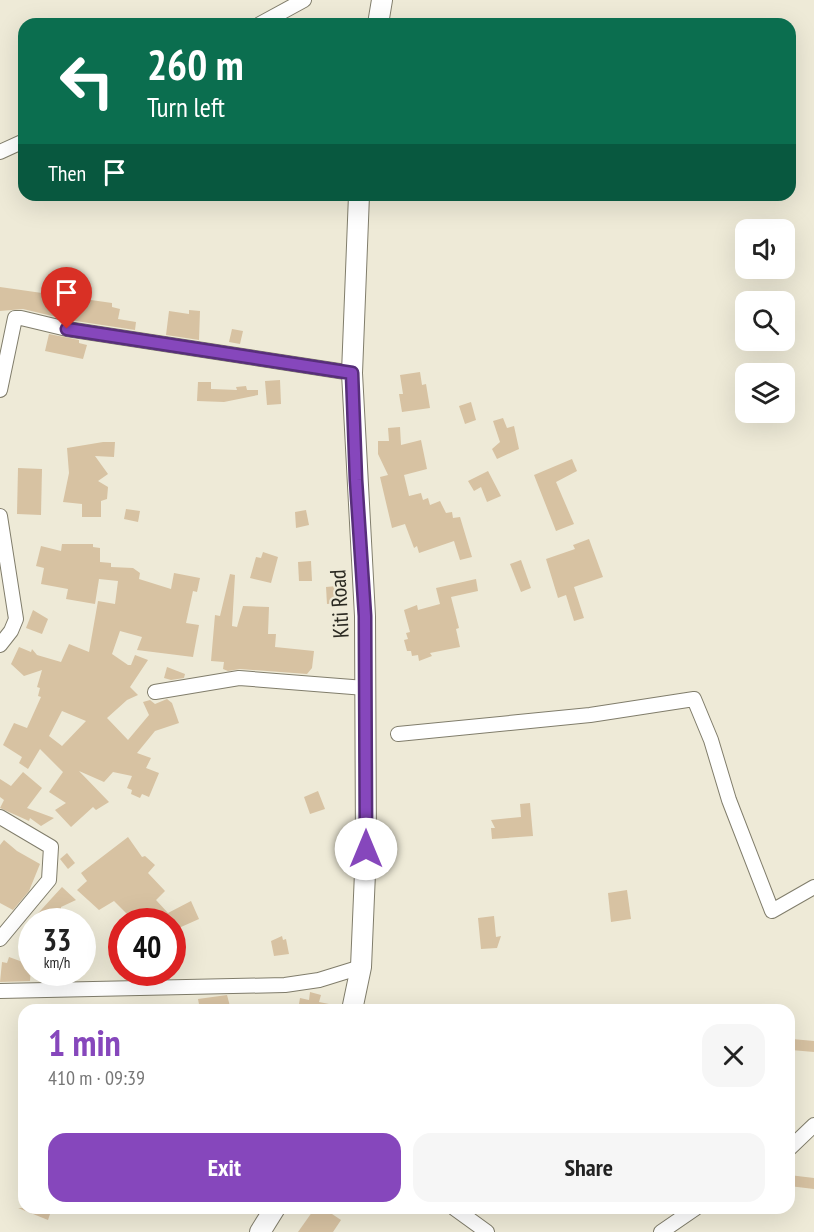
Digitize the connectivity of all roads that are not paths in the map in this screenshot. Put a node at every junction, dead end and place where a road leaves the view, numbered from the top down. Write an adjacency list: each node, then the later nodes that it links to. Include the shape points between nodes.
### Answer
1 (304, 0): 3 (street)
2 (382, 0): 4 (street)
3 (271, 18)
4 (379, 18)
5 (18, 144): 6 (street)
6 (0, 152)
7 (358, 201): 8 (street, Kiti Road)
8 (352, 373): 9 (street, via 15,318); 12 (street, Kiti Road)
9 (0, 390)
10 (0, 516): 11 (street, via 16,618)
11 (0, 645)
12 (365, 688): 13 (street, via 239,678); 18 (street, Kiti Road, via 365,904)
13 (155, 692)
14 (398, 734): 16 (street, via 590,715 694,699 772,911)
15 (0, 817): 17 (street, via 51,847 48,880)
16 (814, 887)
17 (0, 939)
18 (361, 967): 19 (street, via 285,985); 20 (street, Kiti Road)
19 (0, 992)
20 (353, 1004)
21 (814, 1125): 22 (street)
22 (795, 1143)
23 (271, 1214): 26 (street)
24 (462, 1214): 27 (street)
25 (687, 1214): 28 (street)
26 (260, 1232)
27 (488, 1232)
28 (661, 1232)

